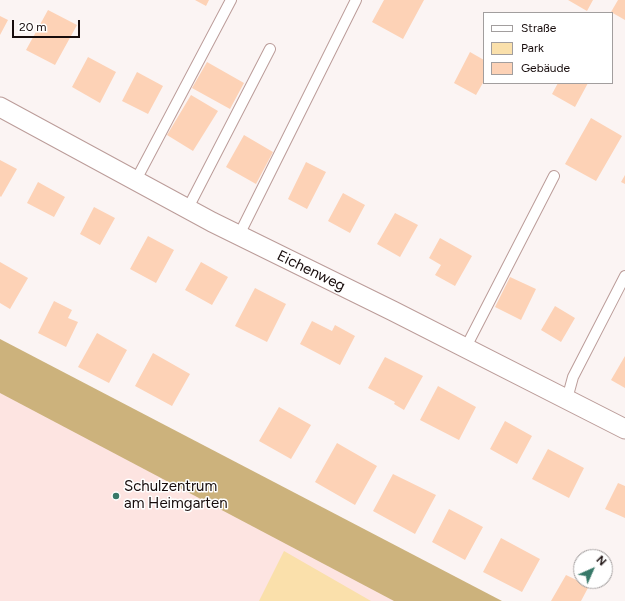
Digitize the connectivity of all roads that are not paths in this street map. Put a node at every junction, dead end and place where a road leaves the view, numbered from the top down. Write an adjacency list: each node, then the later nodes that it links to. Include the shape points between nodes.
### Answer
1 (231, 0): 6 (lane)
2 (356, 0): 8 (lane)
3 (270, 49): 7 (lane)
4 (0, 107): 6 (street, Eichenweg)
5 (554, 176): 10 (lane)
6 (136, 180): 7 (street, Eichenweg)
7 (188, 208): 8 (street, Eichenweg)
8 (239, 235): 10 (street, Eichenweg)
9 (625, 276): 11 (lane, via 572,377)
10 (466, 349): 11 (street, Eichenweg)
11 (567, 399): 12 (street, Eichenweg)
12 (625, 429)

